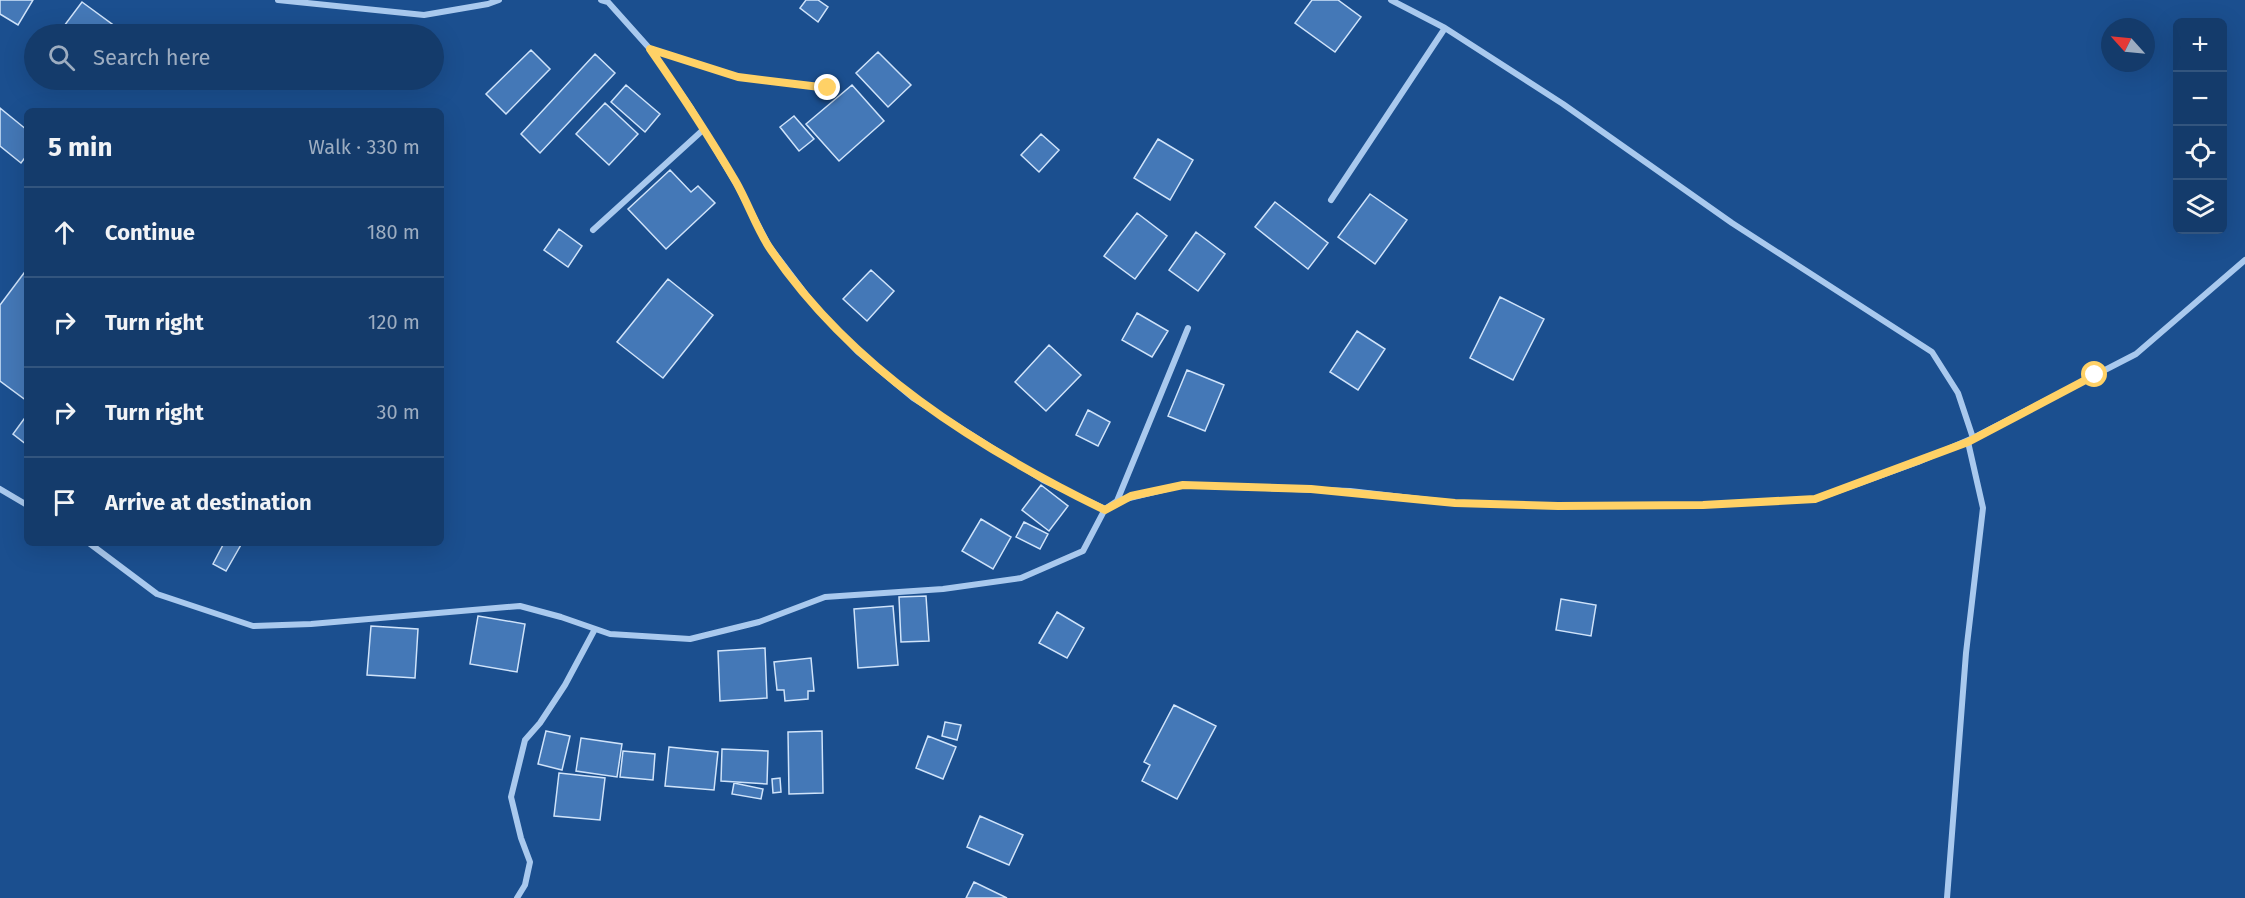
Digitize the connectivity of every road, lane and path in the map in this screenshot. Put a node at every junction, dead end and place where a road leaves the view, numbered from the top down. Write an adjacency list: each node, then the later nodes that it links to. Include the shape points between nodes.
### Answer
1 (278, 0): 2 (street, via 424,15)
2 (499, 0)
3 (602, 0): 6 (street)
4 (1391, 0): 5 (street)
5 (1445, 28): 9 (street); 13 (street, via 1563,104 1732,223 1932,352 1958,393)
6 (650, 49): 7 (street, via 738,77); 8 (street)
7 (828, 88)
8 (704, 129): 10 (street); 17 (street, via 769,246 817,309 858,352 913,398 1043,480)
9 (1331, 200)
10 (593, 230)
11 (2245, 260): 13 (street, via 2136,354)
12 (1188, 328): 15 (street)
13 (1971, 440): 15 (street, via 1815,499 1703,505 1535,506 1455,503 1350,491 1183,485); 21 (street, via 1983,508 1966,653)
14 (0, 489): 16 (street)
15 (1117, 501): 17 (street)
16 (24, 503)
17 (1105, 510): 19 (street, via 1083,551 1022,578 943,589 825,597 759,622 690,639 610,634)
18 (93, 546): 19 (street, via 157,594 253,626 520,606)
19 (595, 629): 20 (street, via 565,684 525,740 511,797 530,862 525,885)
20 (517, 898)
21 (1947, 898)

